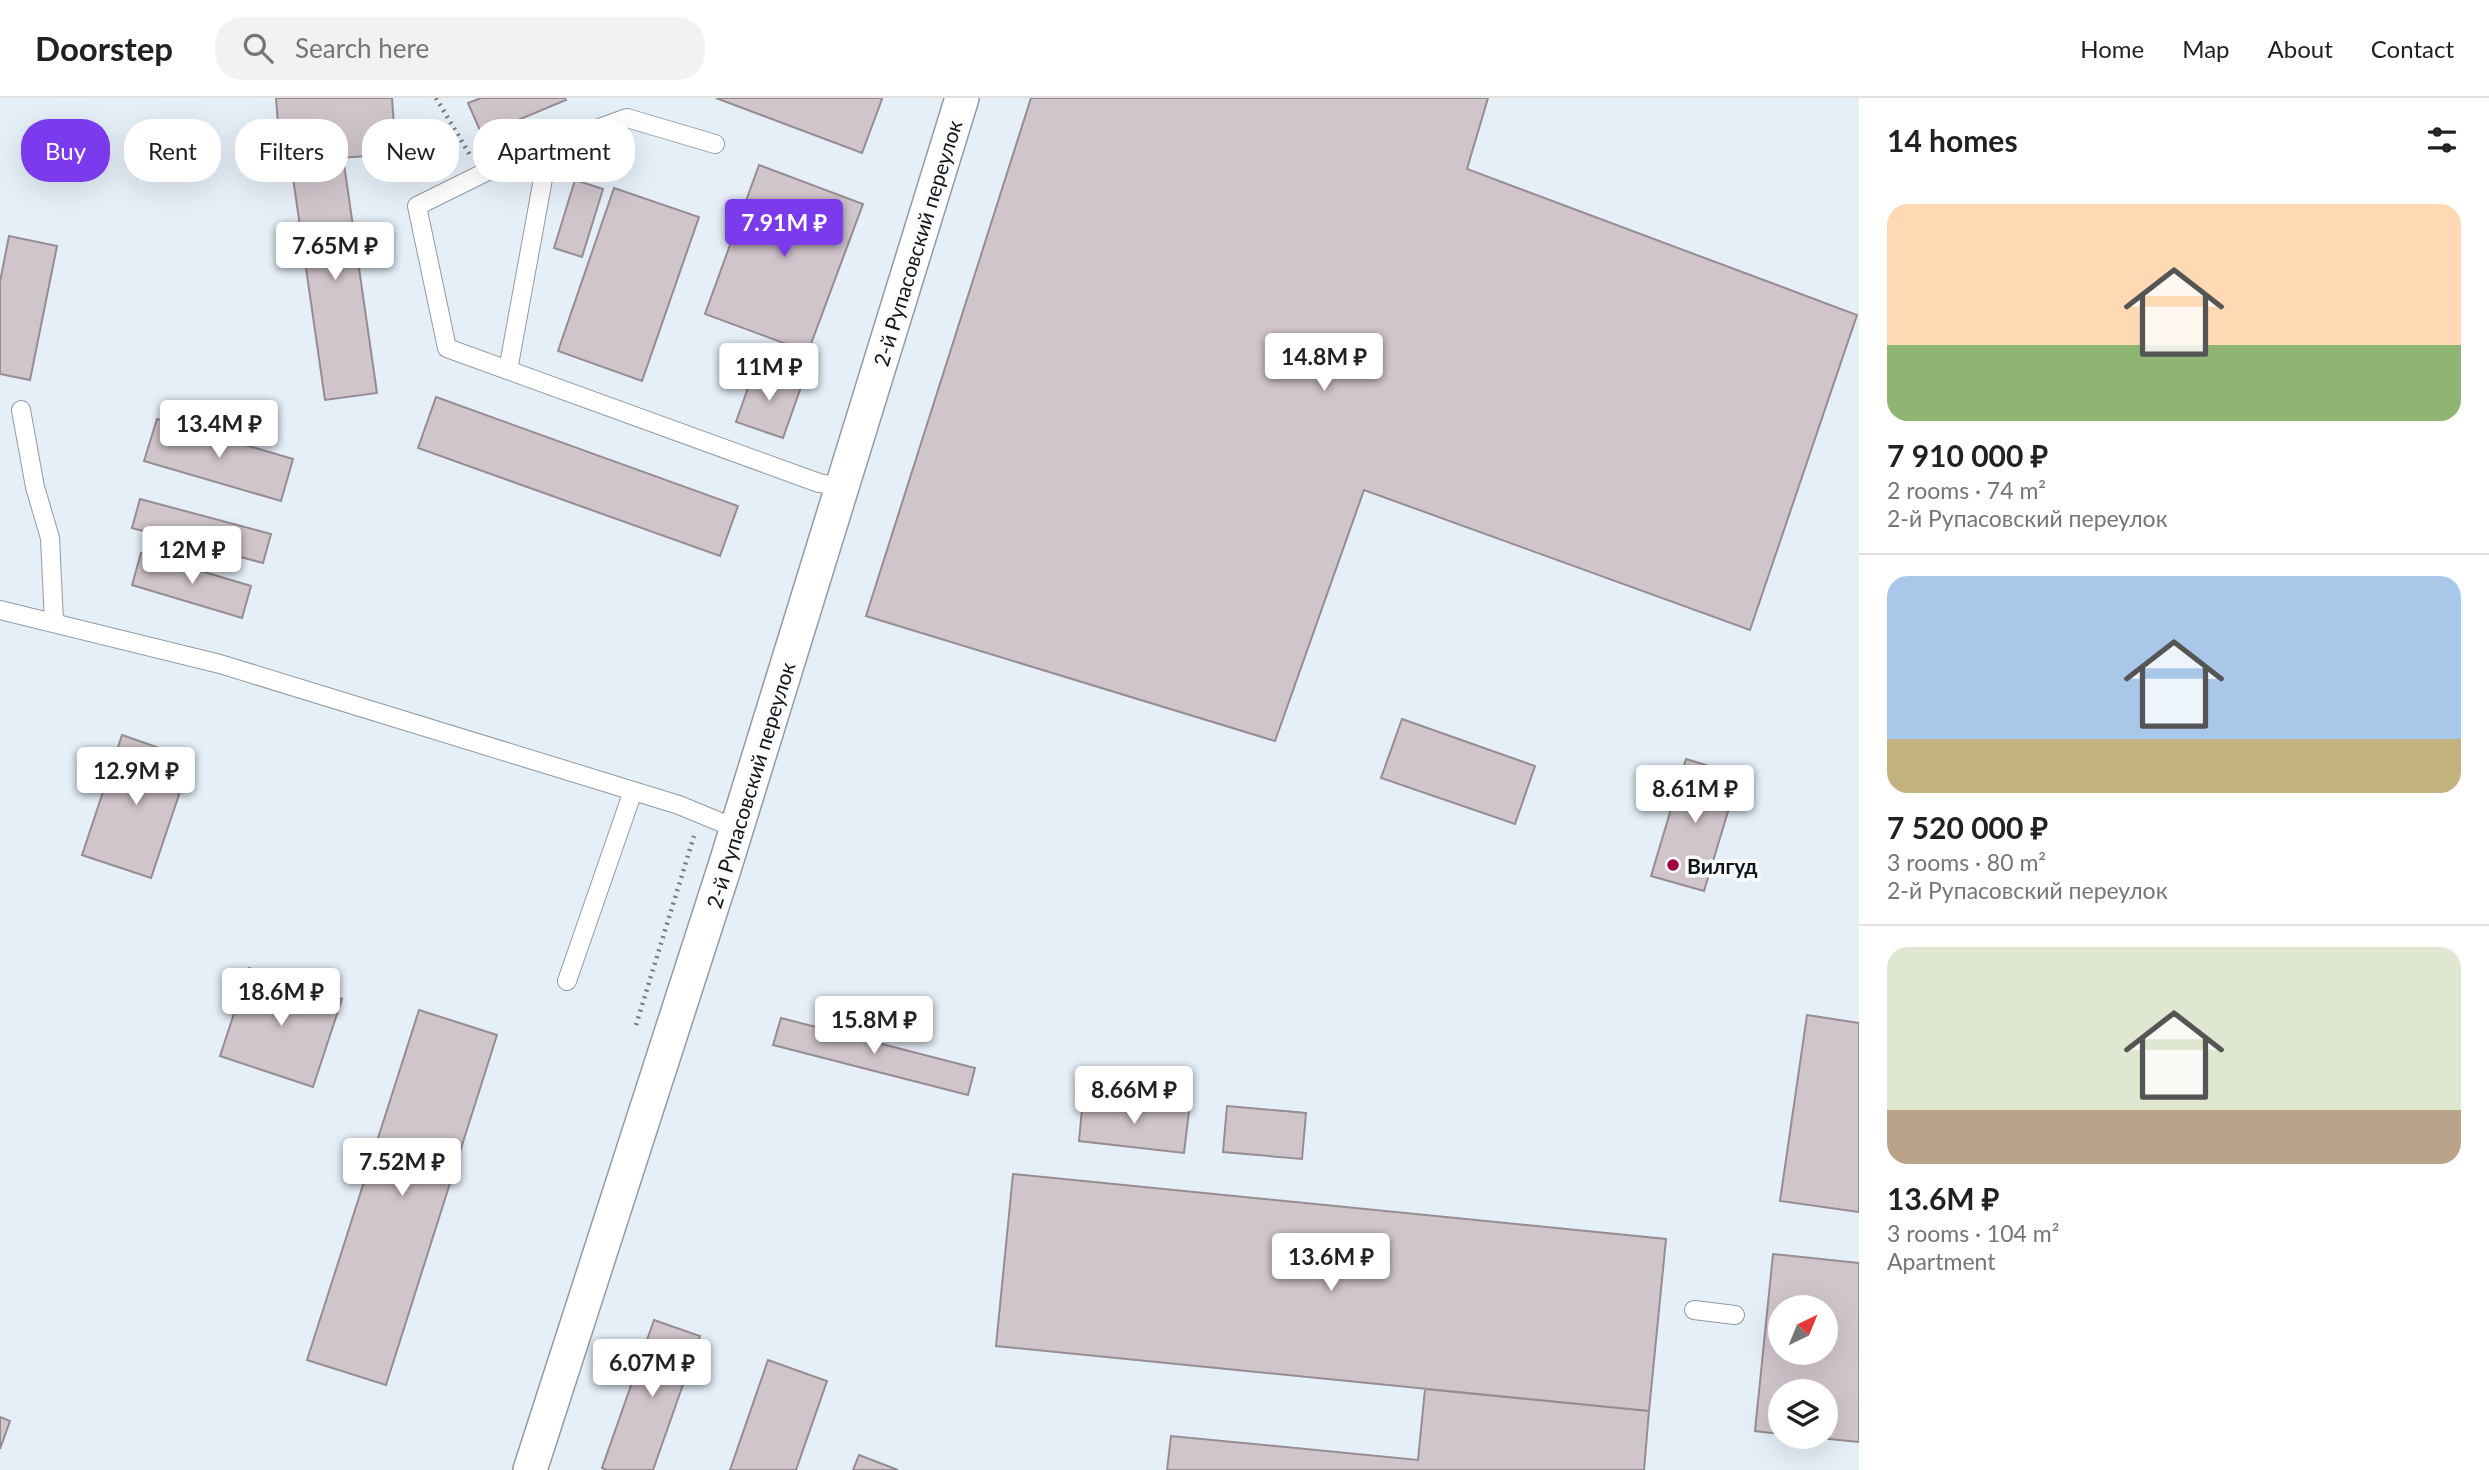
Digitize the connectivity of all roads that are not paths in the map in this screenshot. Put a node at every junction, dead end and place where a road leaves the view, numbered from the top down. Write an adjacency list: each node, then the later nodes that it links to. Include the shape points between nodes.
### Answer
1 (962, 98): 8 (street, 2-й Рупасовский переулок)
2 (635, 120): 3 (lane)
3 (715, 144)
4 (473, 178): 6 (lane, via 416,206 447,348)
5 (542, 182): 6 (lane)
6 (508, 370): 8 (lane)
7 (21, 410): 10 (lane, via 34,487 50,538)
8 (842, 487): 12 (street, 2-й Рупасовский переулок)
9 (0, 610): 10 (lane)
10 (54, 622): 11 (lane, via 220,663)
11 (632, 791): 12 (lane); 13 (lane)
12 (737, 829): 16 (street, 2-й Рупасовский переулок)
13 (567, 981)
14 (1694, 1310): 15 (lane)
15 (1735, 1315)
16 (530, 1470)

